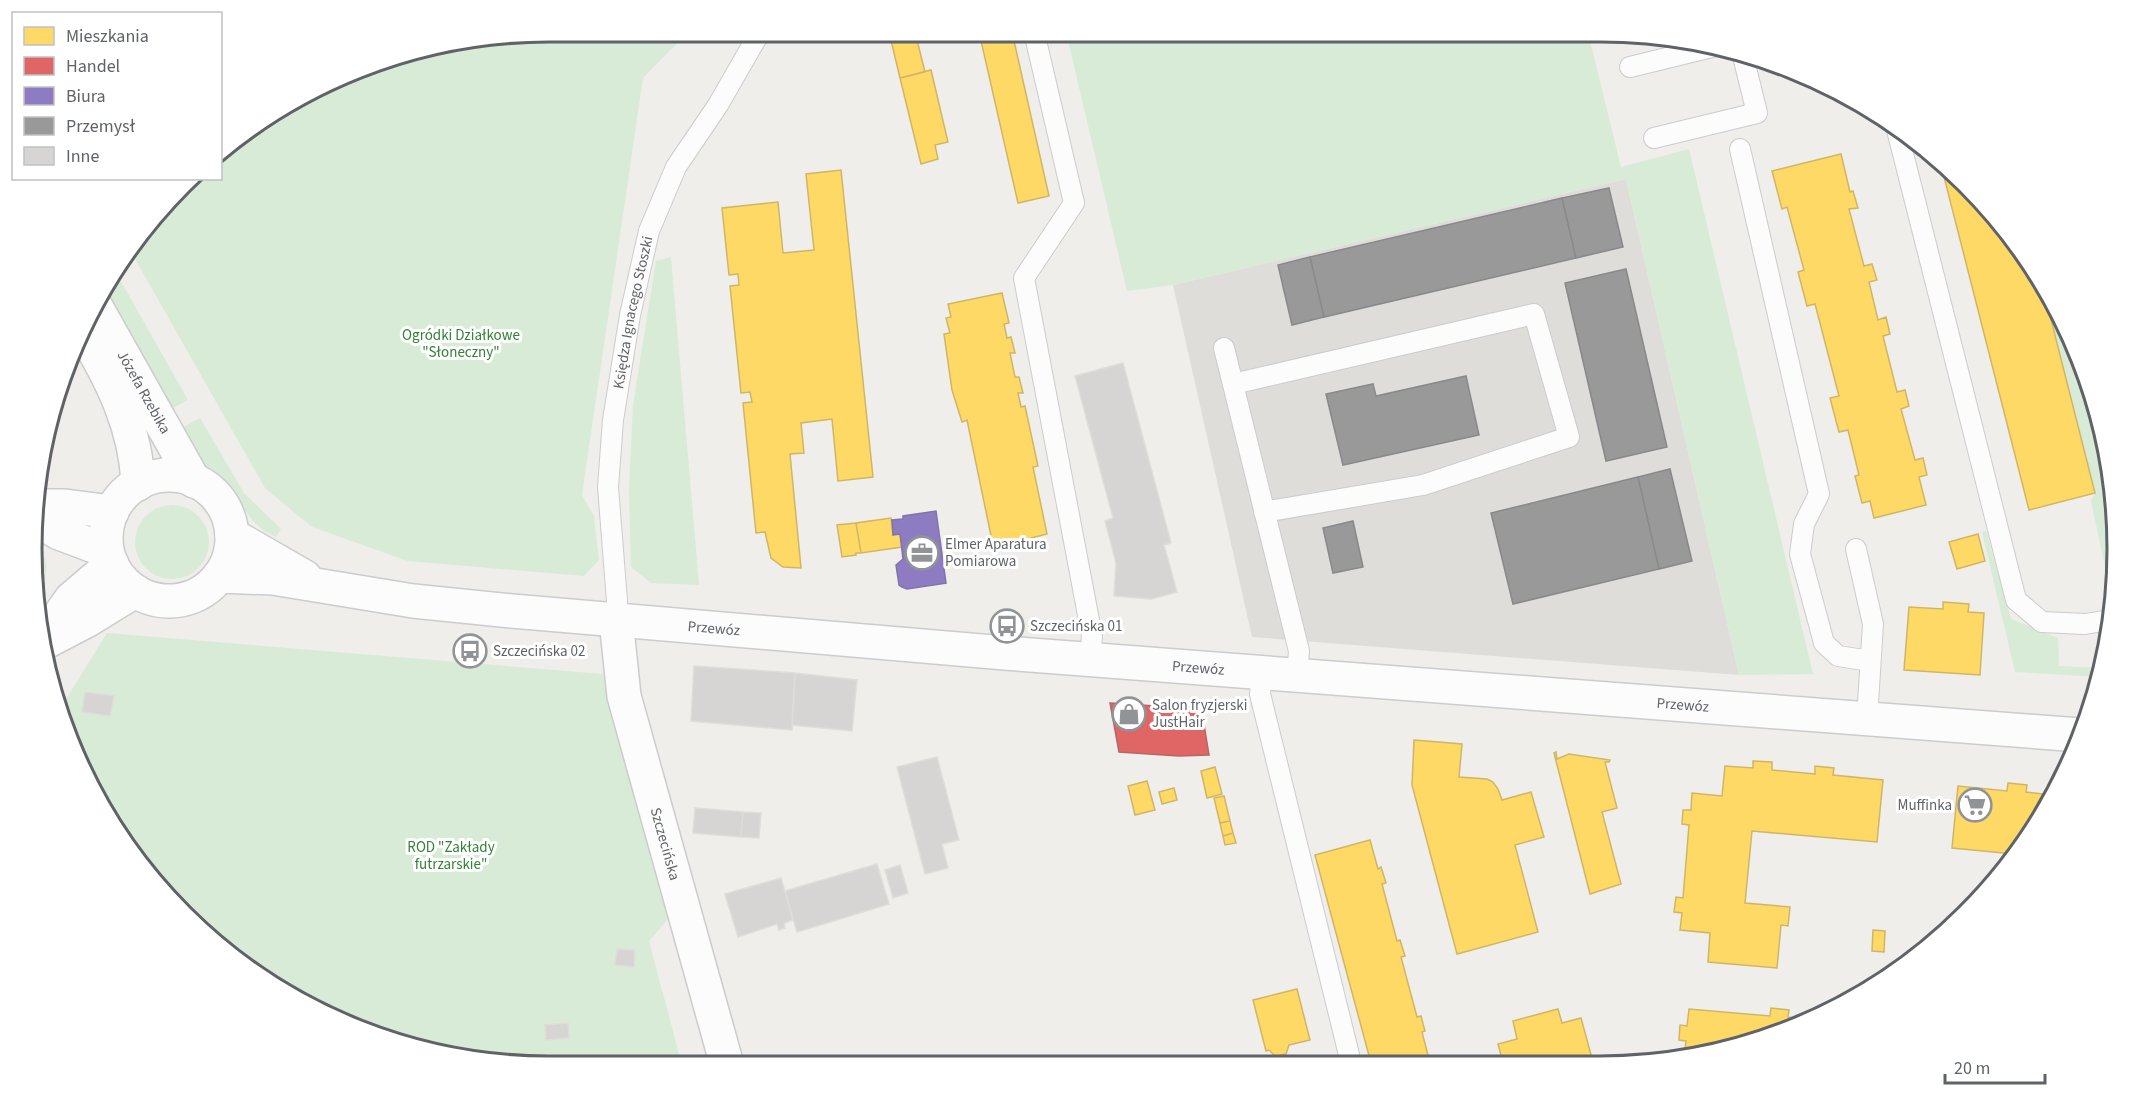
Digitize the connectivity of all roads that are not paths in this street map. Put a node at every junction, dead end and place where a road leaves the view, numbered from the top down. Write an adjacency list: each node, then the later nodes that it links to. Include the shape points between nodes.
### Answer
1 (754, 42): 25 (lane, Księdza Ignacego Stoszki, via 676,167 649,231 630,315 612,431 608,487)
2 (1036, 42): 29 (lane, via 1074,203 1024,278 1092,636)
3 (1695, 51): 5 (lane)
4 (1745, 63): 6 (lane, via 1756,113)
5 (1630, 67)
6 (1654, 138)
7 (1900, 140): 26 (lane, via 2016,600 2042,622)
8 (1740, 148): 30 (lane, via 1819,494 1804,524 1800,554 1824,643 1838,656)
9 (100, 314): 13 (street, Józefa Rzebika)
10 (88, 339): 14 (street, Józefa Rzebika, via 119,398 132,436)
11 (1224, 348): 12 (lane)
12 (1233, 384): 17 (lane); 17 (lane, via 1534,314 1569,437 1424,484)
13 (194, 481): 14 (street, via 176,476 156,477); 19 (street, via 221,502)
14 (138, 484): 16 (street, via 127,491)
15 (44, 506): 16 (street)
16 (112, 512): 21 (street, via 107,530)
17 (1264, 512): 32 (lane, via 1299,651)
18 (43, 523): 21 (street)
19 (232, 535): 22 (street, via 230,556); 23 (street, Przewóz)
20 (1856, 549): 30 (lane, via 1873,624)
21 (109, 557): 24 (street, via 118,576); 27 (street, via 71,599)
22 (219, 576): 23 (street, Przewóz); 24 (street, via 189,598 152,599)
23 (319, 585): 25 (street, Przewóz, via 413,601)
24 (135, 591): 28 (street)
25 (616, 620): 29 (street, Przewóz); 35 (street, Szczecińska, via 624,696)
26 (2102, 621)
27 (49, 632)
28 (50, 638)
29 (1090, 659): 31 (street, Przewóz)
30 (1870, 661): 33 (lane)
31 (1262, 672): 32 (street, Przewóz); 36 (lane, via 1260,694)
32 (1297, 675): 33 (street, Przewóz)
33 (1867, 719): 34 (street, Przewóz)
34 (2071, 734)
35 (724, 1056)
36 (1349, 1056)

